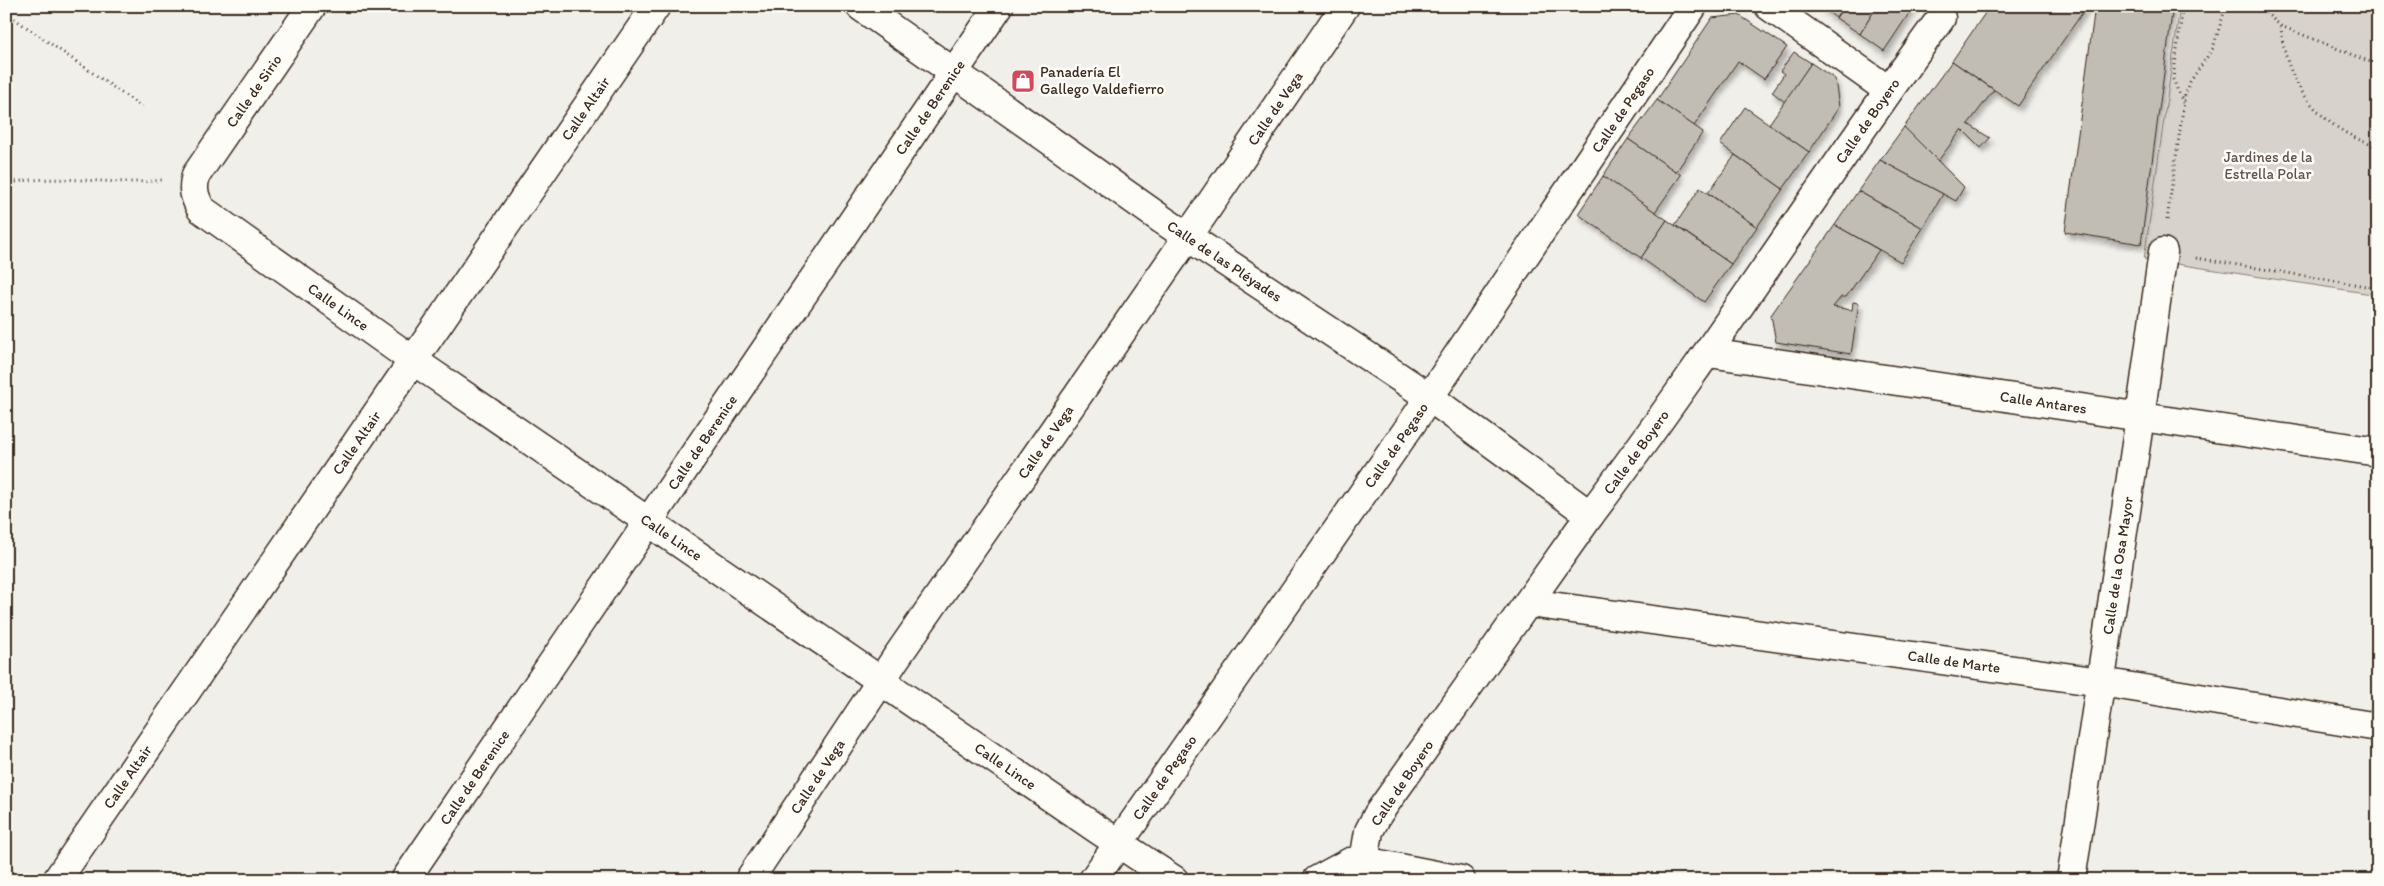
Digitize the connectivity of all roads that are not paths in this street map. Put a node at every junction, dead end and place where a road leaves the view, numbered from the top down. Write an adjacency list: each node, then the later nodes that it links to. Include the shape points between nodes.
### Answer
1 (312, 6): 11 (street, Calle de Sirio)
2 (656, 6): 15 (street, Calle Altair)
3 (860, 6): 9 (street, Calle de las Pléyades)
4 (999, 6): 9 (street, Calle de Berenice)
5 (1345, 6): 12 (street, Calle de Vega)
6 (1693, 6): 16 (street, Calle de Pegaso)
7 (1769, 6): 10 (street)
8 (1945, 12): 10 (street, Calle de Boyero)
9 (953, 71): 12 (street, Calle de las Pléyades); 20 (street, Calle de Berenice)
10 (1888, 90): 14 (street, Calle de Boyero)
11 (196, 175): 15 (street, Calle Lince, via 194,196 201,209)
12 (1188, 237): 16 (street, Calle de las Pléyades); 22 (street, Calle de Vega)
13 (2163, 252): 17 (street, Calle de la Osa Mayor)
14 (1709, 353): 17 (street, Calle Antares); 19 (street, Calle de Boyero)
15 (414, 361): 20 (street, Calle Lince); 27 (street, Calle Altair)
16 (1429, 398): 19 (street, Calle de las Pléyades); 25 (street, Calle de Pegaso)
17 (2140, 417): 18 (street, Calle Antares); 23 (street, Calle de la Osa Mayor)
18 (2378, 452)
19 (1590, 516): 21 (street, Calle de Boyero)
20 (650, 522): 22 (street, Calle Lince); 28 (street, Calle de Berenice)
21 (1529, 602): 23 (street, Calle de Marte); 26 (street, Calle de Boyero, via 1378,814 1369,831)
22 (881, 680): 25 (street, Calle Lince); 29 (street, Calle de Vega)
23 (2100, 682): 24 (street, Calle de Marte); 34 (street, Calle de la Osa Mayor)
24 (2378, 727)
25 (1118, 843): 30 (street, Calle de Pegaso); 31 (street, Calle Lince)
26 (1365, 870): 32 (street, via 1350,862); 33 (street)
27 (57, 880)
28 (405, 880)
29 (749, 880)
30 (1093, 880)
31 (1174, 880)
32 (1317, 880)
33 (1461, 880)
34 (2071, 880)

